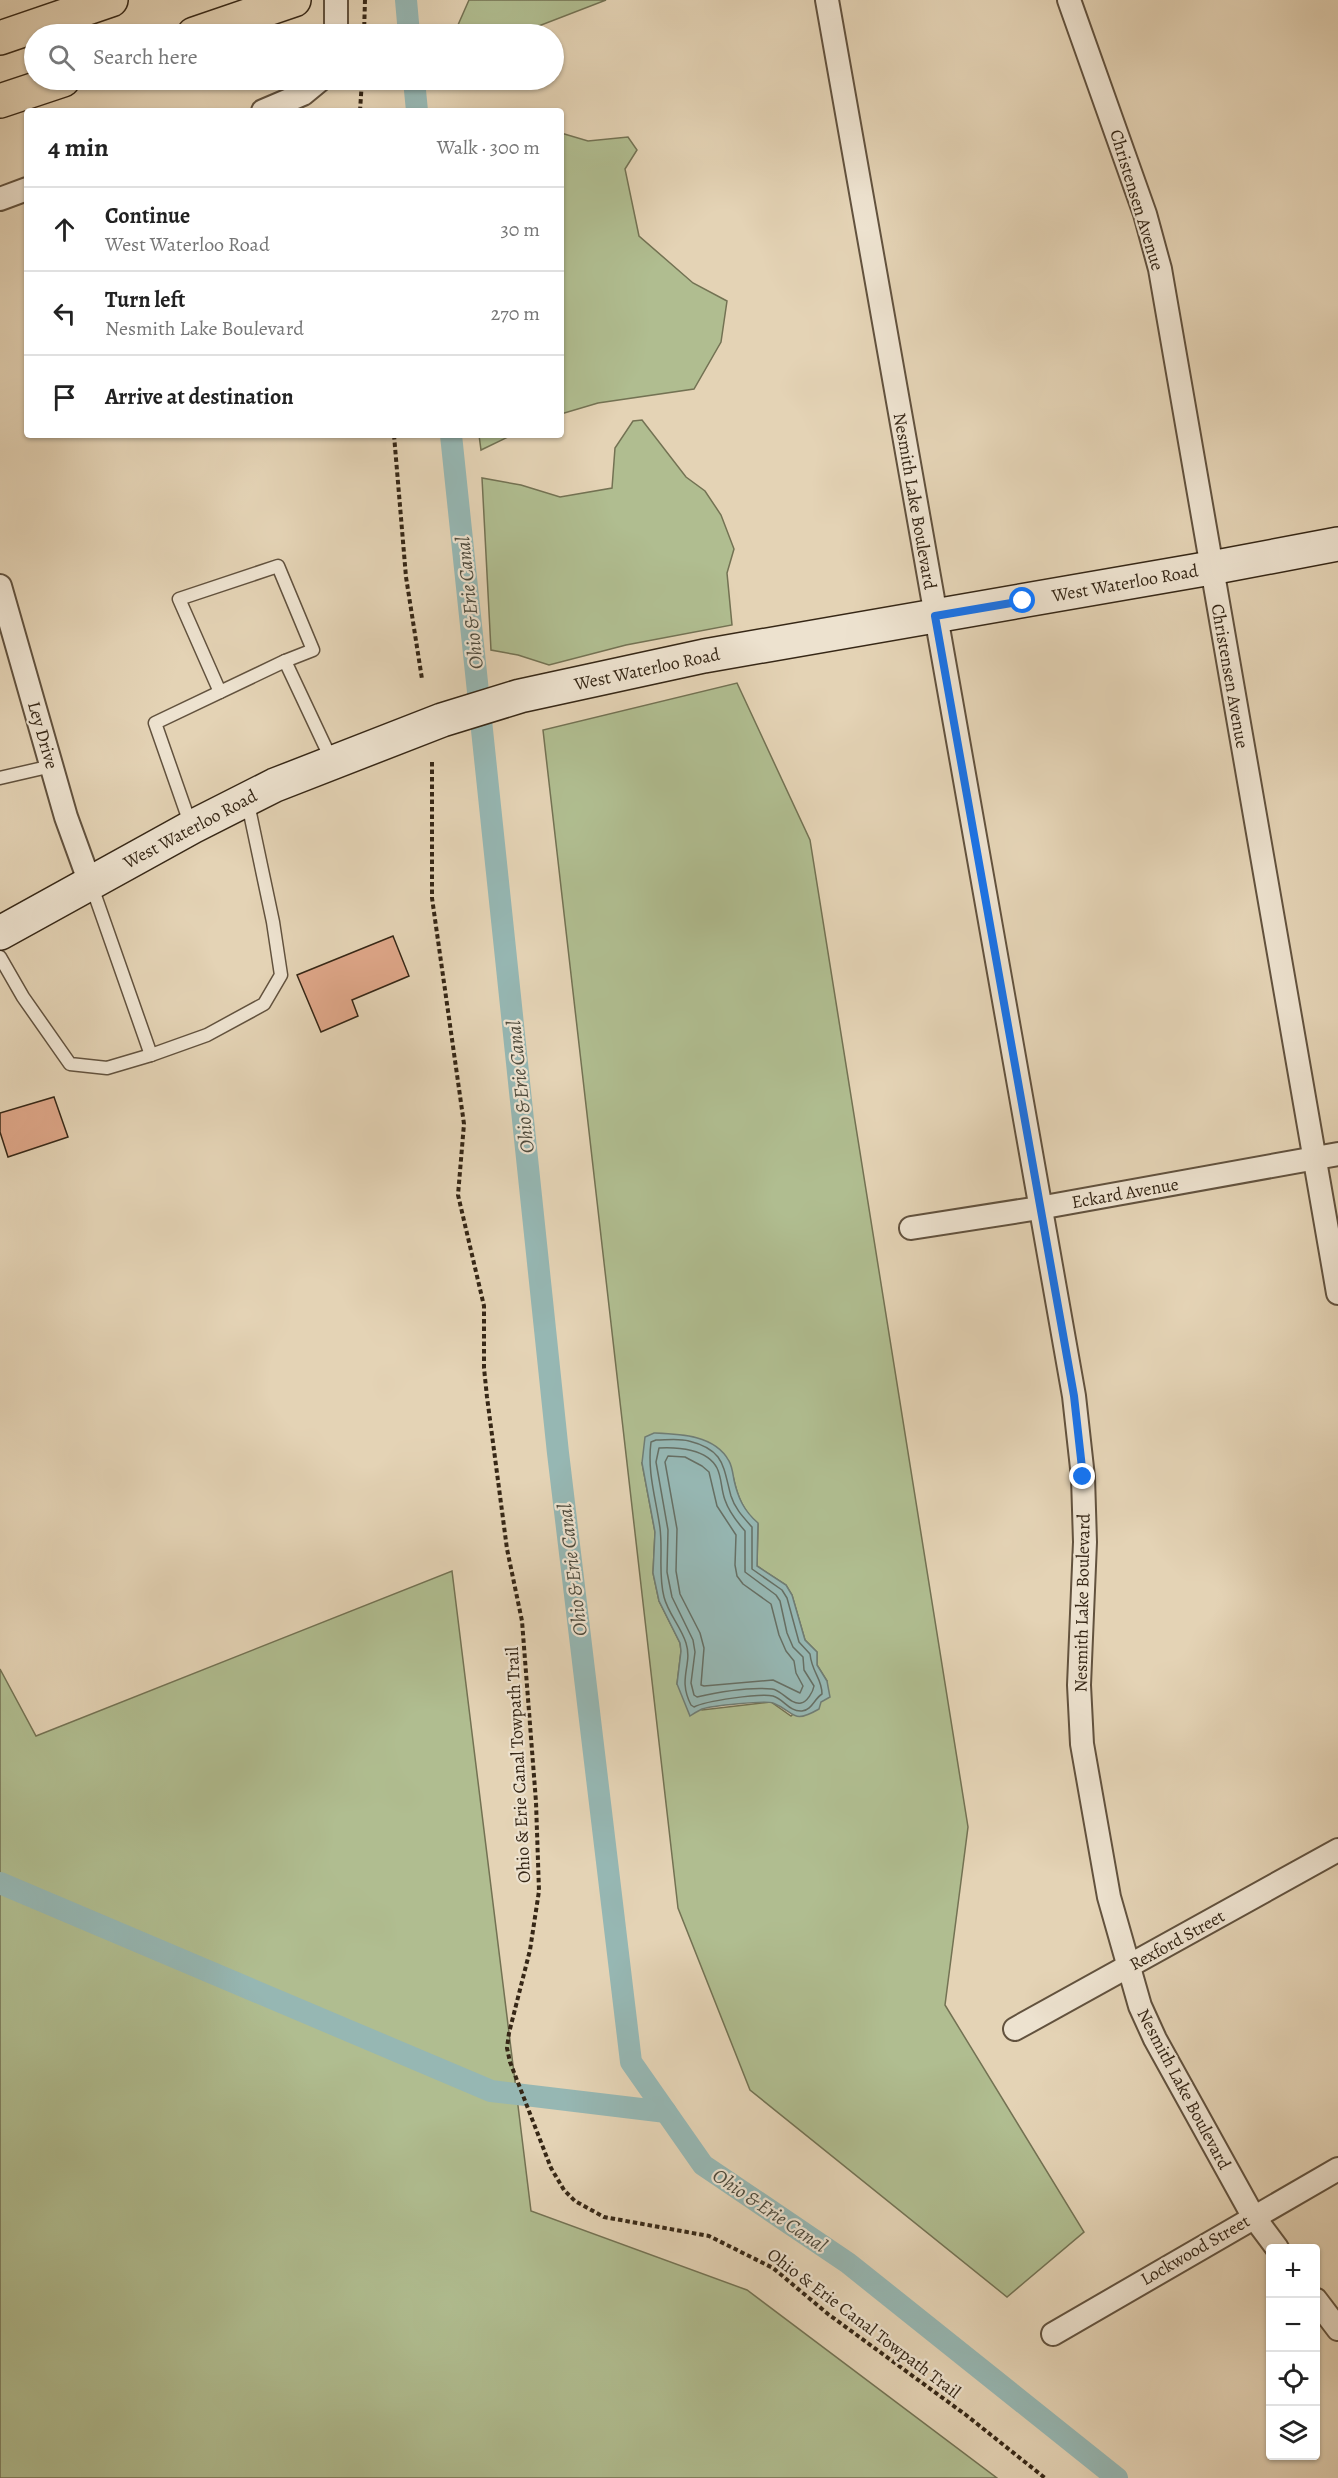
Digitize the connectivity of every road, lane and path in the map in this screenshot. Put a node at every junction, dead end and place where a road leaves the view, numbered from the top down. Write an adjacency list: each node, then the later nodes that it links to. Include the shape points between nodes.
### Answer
1 (111, 0): 7 (highway)
2 (336, 0): 9 (street)
3 (365, 0): 10 (path)
4 (827, 0): 25 (street, Nesmith Lake Boulevard)
5 (1069, 0): 23 (street, Christensen Avenue, via 1153,241)
6 (284, 3): 8 (highway)
7 (41, 24)
8 (223, 24)
9 (336, 24)
10 (364, 24)
11 (24, 30): 12 (highway)
12 (0, 38)
13 (33, 90): 16 (highway)
14 (308, 90): 17 (street)
15 (361, 90): 18 (path)
16 (0, 101)
17 (270, 108)
18 (360, 108)
19 (24, 190): 20 (street)
20 (0, 199)
21 (394, 438): 27 (path, via 406,577)
22 (1338, 544): 23 (main road, West Waterloo Road)
23 (1211, 568): 25 (main road, West Waterloo Road); 40 (street, Christensen Avenue)
24 (0, 586): 31 (street, Ley Drive)
25 (935, 616): 29 (main road, West Waterloo Road, via 704,656 520,696 442,720); 41 (street, Nesmith Lake Boulevard)
26 (285, 661): 28 (lane); 28 (lane, via 313,650 278,566 179,599); 29 (lane)
27 (422, 679)
28 (220, 692): 34 (lane, via 155,723)
29 (333, 762): 33 (main road, West Waterloo Road)
30 (432, 762): 53 (path, Ohio & Erie Canal Towpath Trail, via 432,898 463,1106 458,1195 484,1306 487,1397 507,1550 522,1621 536,1802 539,1891 530,1950 509,2033 510,2062 551,2168 575,2201 604,2217 709,2236 773,2268)
31 (52, 766): 32 (lane); 35 (street, Ley Drive)
32 (0, 778)
33 (247, 799): 34 (main road, West Waterloo Road); 38 (lane, via 281,975 264,1004 207,1035)
34 (192, 827): 35 (main road, West Waterloo Road)
35 (90, 883): 36 (main road, West Waterloo Road); 38 (lane)
36 (0, 933)
37 (0, 957): 38 (lane, via 70,1064 107,1068)
38 (151, 1055)
39 (1338, 1154): 40 (street, Eckard Avenue)
40 (1314, 1157): 41 (street, Eckard Avenue); 43 (street, Christensen Avenue)
41 (1040, 1208): 42 (street, Eckard Avenue); 45 (street, Nesmith Lake Boulevard, via 1074,1396 1083,1477 1085,1542 1079,1685 1082,1744 1109,1897)
42 (911, 1228)
43 (1338, 1293)
44 (1338, 1850): 45 (street, Rexford Street)
45 (1127, 1967): 46 (street, Rexford Street); 48 (street, Nesmith Lake Boulevard, via 1155,2039)
46 (1015, 2029)
47 (1338, 2169): 48 (street, Lockwood Street)
48 (1253, 2216): 49 (street, Nesmith Lake Boulevard); 52 (street, Lockwood Street)
49 (1274, 2244)
50 (1320, 2305): 51 (street)
51 (1338, 2329)
52 (1053, 2334)
53 (1045, 2478)

